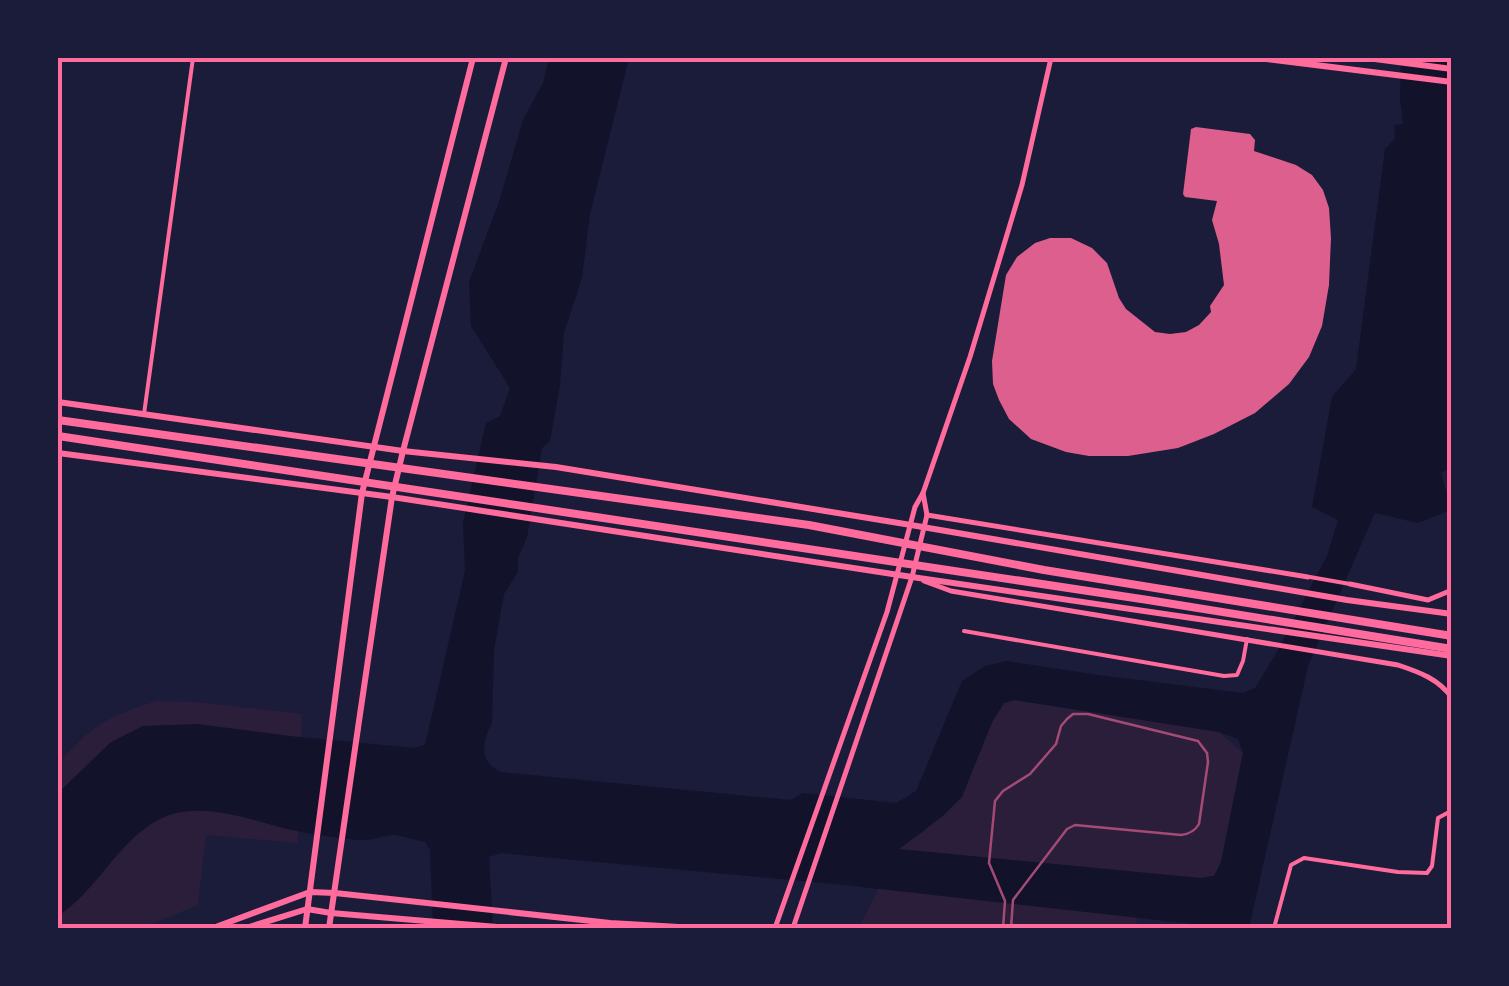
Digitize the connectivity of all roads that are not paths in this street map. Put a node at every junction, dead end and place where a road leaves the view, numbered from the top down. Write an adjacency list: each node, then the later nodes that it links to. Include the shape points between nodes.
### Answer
1 (193, 58): 10 (street)
2 (473, 58): 13 (main road)
3 (506, 58): 14 (main road)
4 (1051, 58): 17 (street, via 1022,185)
5 (1259, 58): 8 (main road)
6 (1367, 58): 7 (main road)
7 (1452, 69)
8 (1452, 82)
9 (58, 402): 10 (main road)
10 (144, 414): 13 (main road)
11 (58, 420): 29 (highway, via 808,525)
12 (58, 436): 31 (highway)
13 (374, 447): 14 (main road); 16 (main road)
14 (403, 452): 18 (main road); 20 (main road, via 556,468)
15 (58, 453): 16 (main road)
16 (362, 493): 18 (main road); 34 (main road)
17 (923, 493): 19 (street); 20 (street)
18 (392, 496): 22 (main road); 35 (main road)
19 (926, 515): 21 (street); 24 (street)
20 (911, 525): 21 (main road); 22 (street)
21 (922, 528): 23 (street); 27 (main road)
22 (899, 575): 23 (main road); 44 (street)
23 (912, 577): 30 (street, via 951,591); 31 (main road); 45 (street)
24 (1308, 577): 25 (street)
25 (1350, 584): 26 (street, via 1428,600)
26 (1452, 590)
27 (1452, 614)
28 (964, 631): 30 (street, via 1224,676 1237,675)
29 (1452, 636)
30 (1246, 639): 32 (street, via 1398,665 1423,673)
31 (1452, 652)
32 (1452, 698)
33 (1452, 804): 48 (street, via 1438,818 1427,873 1304,858 1290,864)
34 (310, 892): 35 (main road); 36 (main road); 38 (main road)
35 (335, 893): 37 (main road); 43 (main road)
36 (308, 908): 37 (main road); 39 (main road); 40 (main road)
37 (331, 913): 41 (main road); 42 (main road)
38 (213, 928)
39 (246, 928)
40 (305, 928)
41 (329, 928)
42 (509, 928)
43 (696, 928)
44 (775, 928)
45 (793, 928)
46 (915, 928): 47 (street)
47 (954, 928)
48 (1274, 928)

